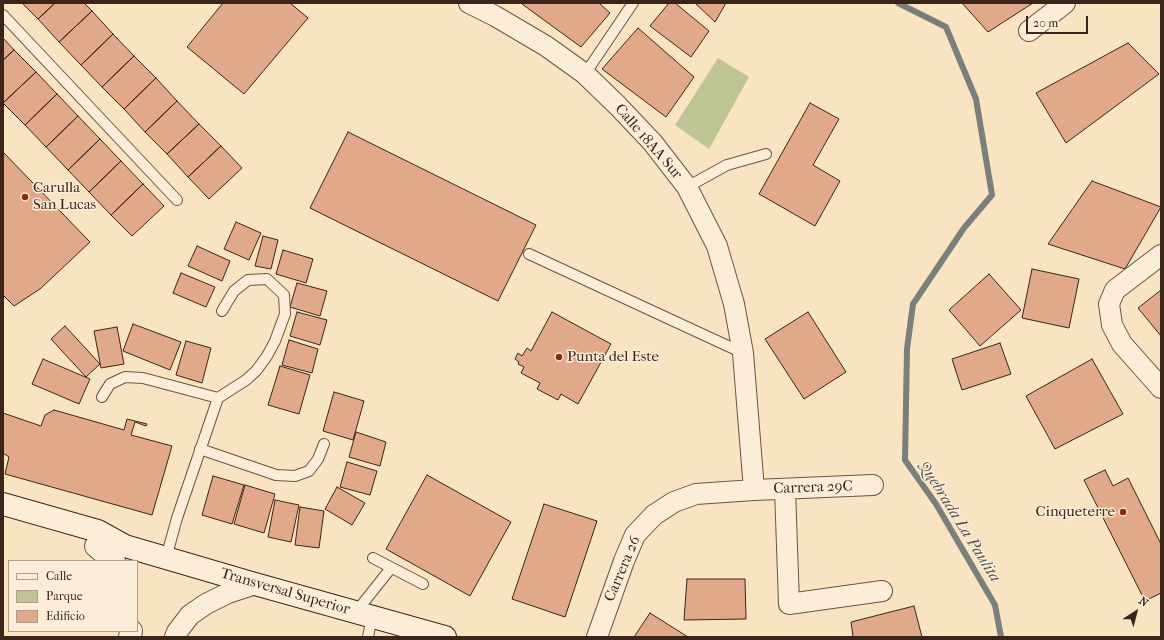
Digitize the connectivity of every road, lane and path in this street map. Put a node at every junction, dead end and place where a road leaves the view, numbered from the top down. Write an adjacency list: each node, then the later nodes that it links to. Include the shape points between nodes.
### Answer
1 (469, 3): 6 (street, Calle 18AA Sur, via 546,46)
2 (633, 3): 6 (lane)
3 (1065, 3): 5 (street)
4 (3, 15): 9 (lane)
5 (1029, 31)
6 (585, 74): 8 (street, Calle 18AA Sur, via 653,143)
7 (766, 154): 8 (lane, via 727,165)
8 (687, 187): 13 (street, Calle 18AA Sur, via 717,246 734,304)
9 (177, 200)
10 (529, 254): 13 (lane)
11 (1161, 255): 14 (street, via 1115,290 1109,304 1112,325 1122,344)
12 (222, 311): 16 (lane, via 234,291 248,280 267,279 284,295 285,314 267,356 246,380)
13 (743, 353): 21 (street, Calle 18AA Sur)
14 (1161, 388)
15 (102, 397): 16 (lane, via 110,384 125,377 144,378)
16 (218, 398): 18 (lane)
17 (324, 444): 18 (lane, via 318,459 309,471 295,476 276,475)
18 (200, 449): 25 (lane)
19 (873, 485): 20 (street, Carrera 29C)
20 (785, 489): 21 (street, Carrera 29C); 30 (street, via 789,604)
21 (754, 490): 34 (street, Carrera 26, via 696,494 674,502 654,515 635,535)
22 (3, 504): 24 (main road, Transversal Superior, via 98,531)
23 (3, 519): 24 (main road, Transversal Superior)
24 (120, 554): 25 (main road, Transversal Superior)
25 (166, 558): 28 (main road, Transversal Superior)
26 (373, 558): 27 (lane)
27 (391, 568): 29 (lane); 31 (lane)
28 (255, 584): 31 (main road, Transversal Superior); 32 (street, via 206,604 190,615)
29 (423, 584)
30 (882, 591)
31 (365, 622): 33 (main road, Transversal Superior)
32 (175, 637)
33 (444, 637)
34 (597, 637)

